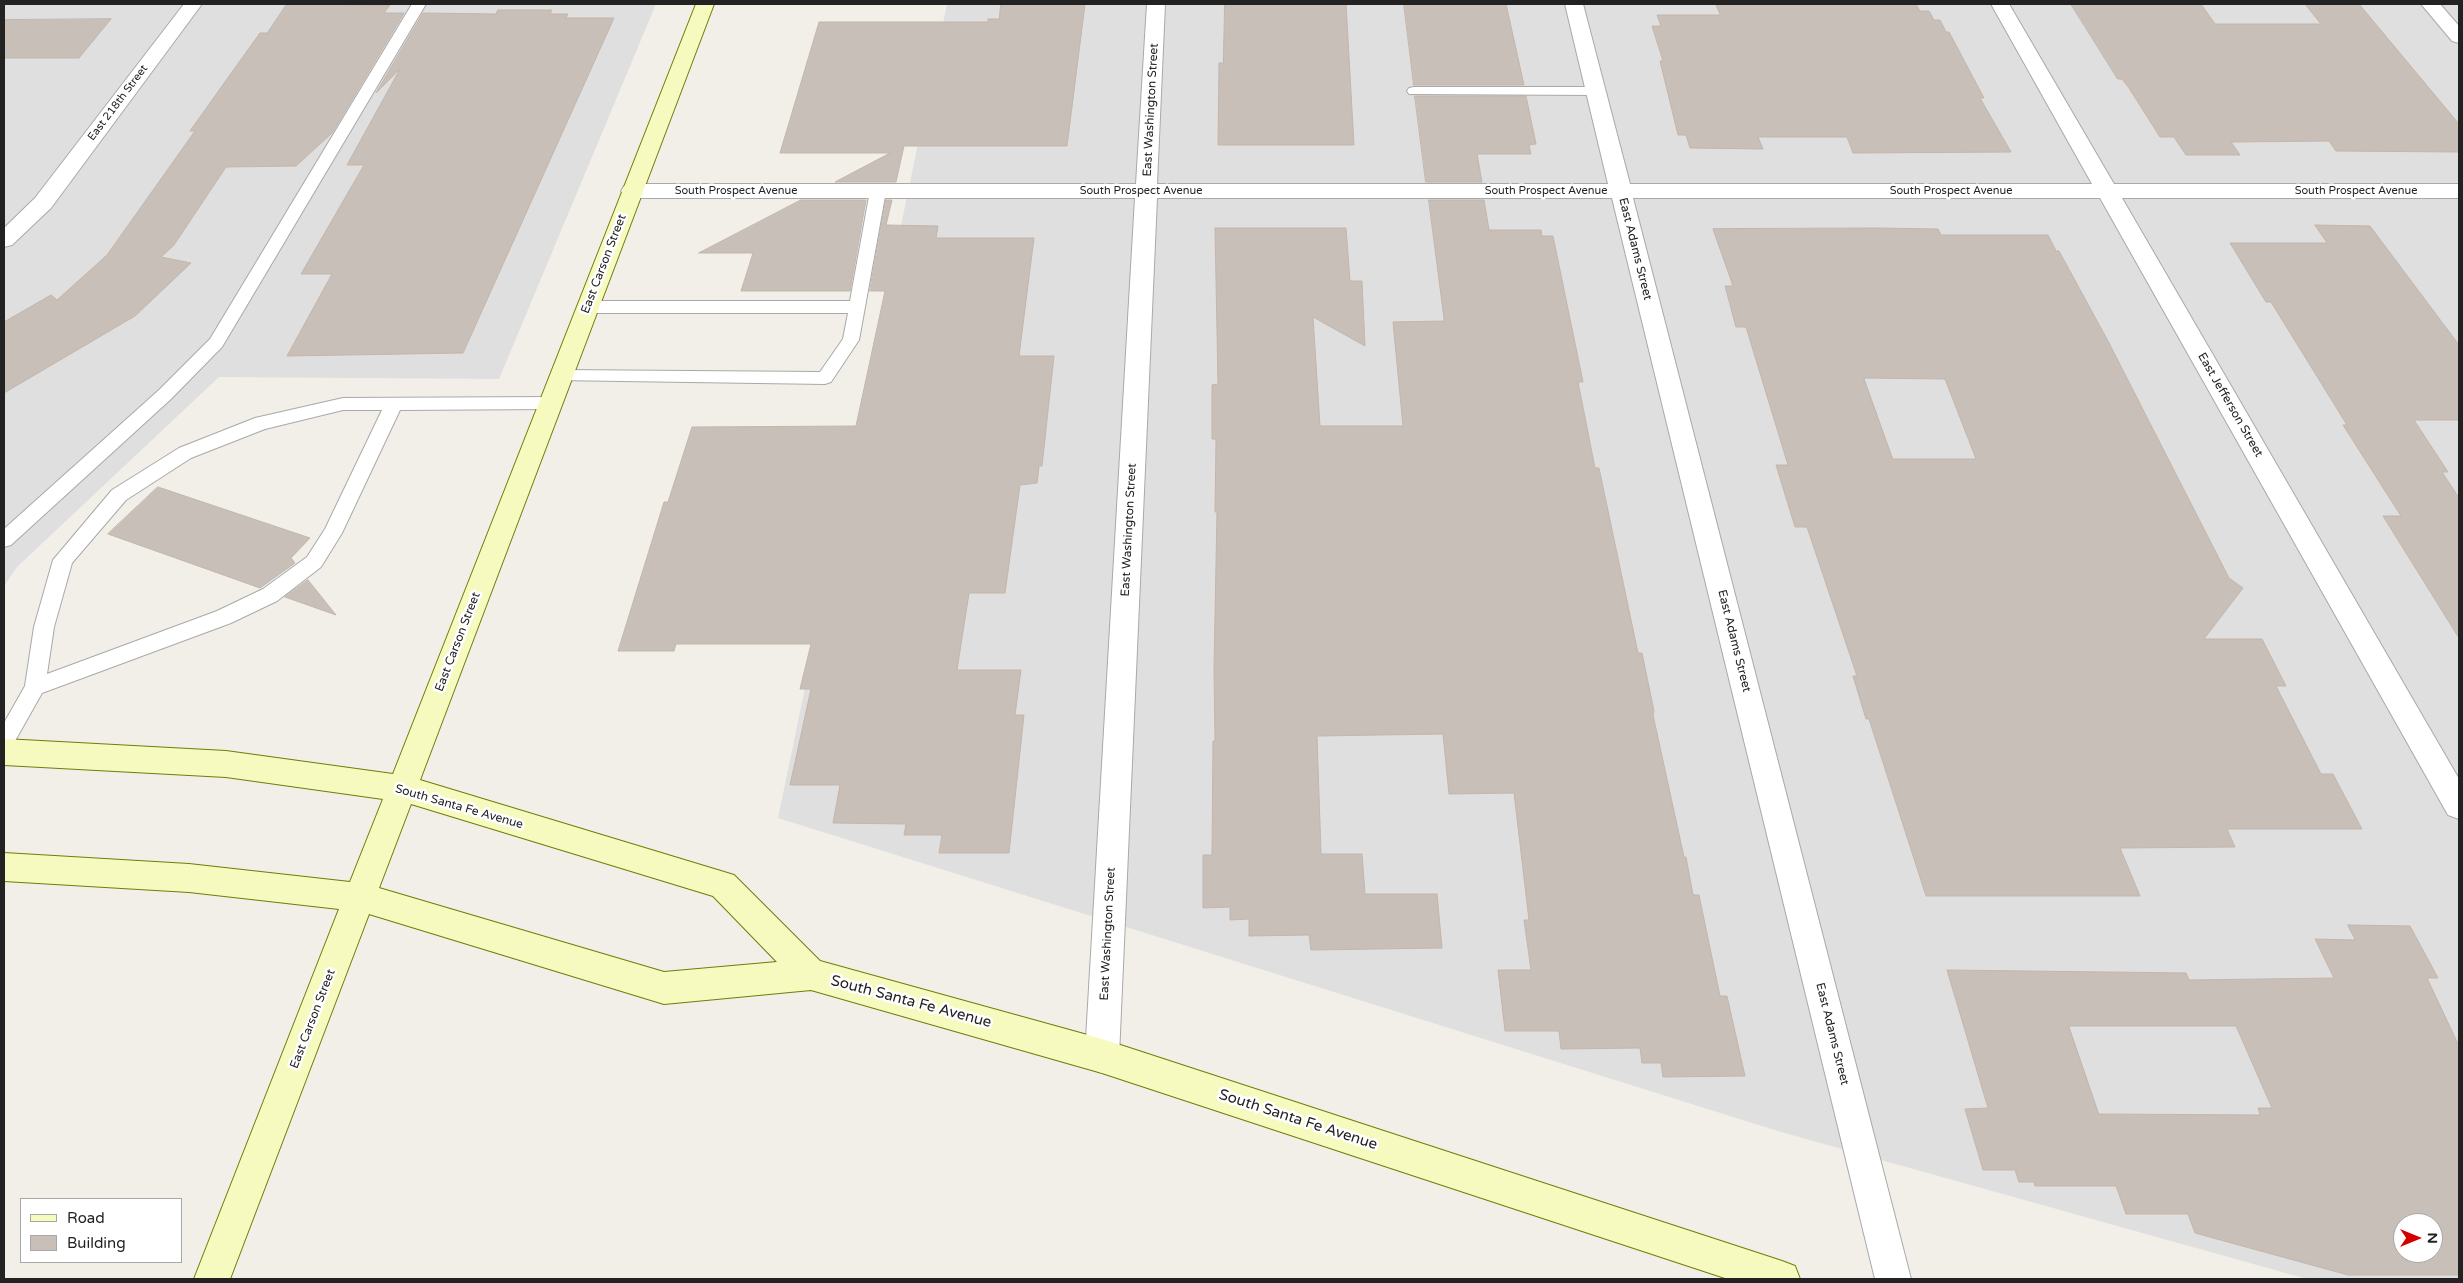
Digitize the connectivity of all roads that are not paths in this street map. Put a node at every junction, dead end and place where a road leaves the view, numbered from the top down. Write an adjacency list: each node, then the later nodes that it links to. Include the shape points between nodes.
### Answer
1 (192, 4): 17 (street, East 218th Street, via 43,203)
2 (418, 4): 23 (lane, via 216,343 182,380 41,503)
3 (705, 4): 11 (main road, East Carson Street)
4 (1156, 4): 13 (street, East Washington Street)
5 (1574, 4): 10 (street, East Adams Street)
6 (2000, 4): 15 (street, East Jefferson Street)
7 (2430, 4): 8 (street)
8 (2459, 37)
9 (1414, 91): 10 (lane)
10 (1596, 91): 14 (street, East Adams Street)
11 (632, 191): 12 (street, South Prospect Avenue); 18 (main road, East Carson Street)
12 (878, 191): 13 (street, South Prospect Avenue); 19 (lane)
13 (1147, 191): 14 (street, South Prospect Avenue); 32 (street, East Washington Street)
14 (1621, 191): 15 (street, South Prospect Avenue); 35 (street, East Adams Street)
15 (2108, 191): 16 (street, South Prospect Avenue); 28 (street, East Jefferson Street)
16 (2459, 191)
17 (4, 240)
18 (587, 308): 19 (lane); 20 (main road, East Carson Street)
19 (857, 308): 20 (lane, via 851,340 825,378)
20 (561, 376): 21 (main road, East Carson Street)
21 (550, 403): 22 (lane); 27 (main road, East Carson Street)
22 (394, 404): 24 (lane, via 333,533 314,562 270,595 224,617); 24 (lane, via 343,404 261,424 185,453 119,495 63,560 44,627)
23 (4, 540)
24 (35, 688): 25 (lane)
25 (4, 742)
26 (4, 752): 27 (main road, South Santa Fe Avenue, via 226,764)
27 (402, 788): 30 (main road, East Carson Street); 31 (main road, South Santa Fe Avenue, via 723,886)
28 (2459, 806)
29 (4, 867): 30 (main road, South Santa Fe Avenue, via 189,878)
30 (360, 897): 31 (main road, South Santa Fe Avenue, via 664,988); 33 (main road, East Carson Street)
31 (811, 974): 32 (main road, South Santa Fe Avenue)
32 (1102, 1056): 34 (main road, South Santa Fe Avenue)
33 (212, 1279)
34 (1782, 1279)
35 (1893, 1279)

